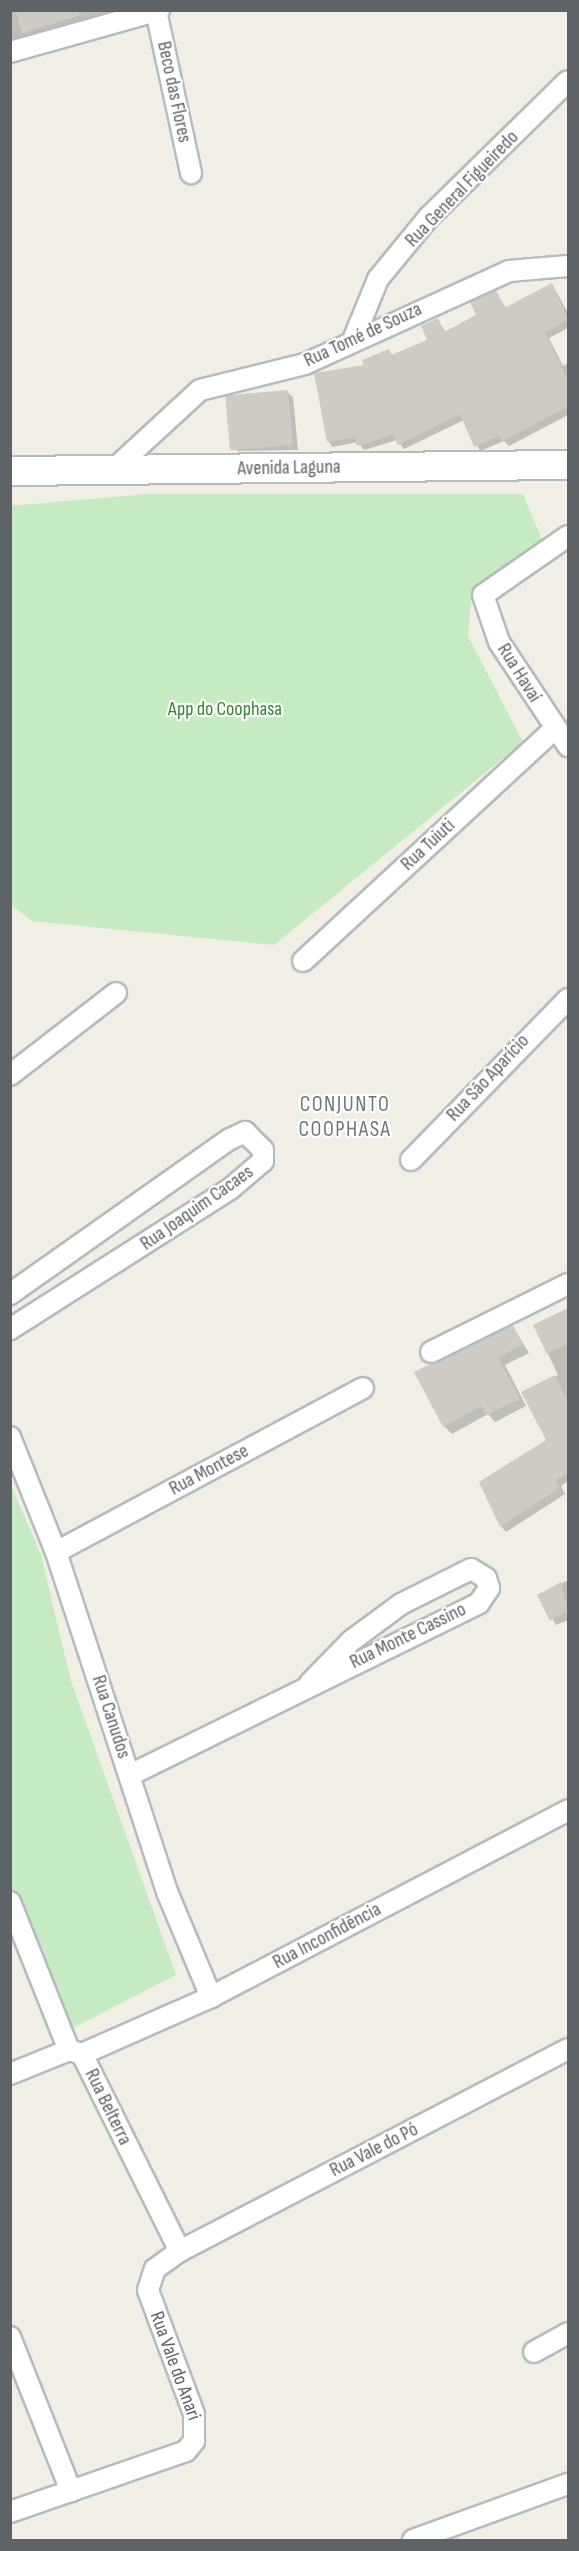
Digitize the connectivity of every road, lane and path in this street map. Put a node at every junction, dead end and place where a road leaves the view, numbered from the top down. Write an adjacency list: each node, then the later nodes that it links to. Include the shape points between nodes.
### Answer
1 (158, 11): 2 (street); 4 (street, Beco das Flores)
2 (10, 52)
3 (568, 81): 6 (street, Rua General Figueiredo, via 429,217 378,279)
4 (191, 173)
5 (568, 266): 6 (street, Rua Tomé de Souza, via 509,271)
6 (353, 340): 8 (street, Rua Tomé de Souza, via 305,364 200,390)
7 (568, 465): 8 (main road, Avenida Laguna)
8 (113, 470): 9 (main road, Avenida Laguna)
9 (10, 471)
10 (568, 536): 11 (street, Rua Havaí, via 483,595 500,642)
11 (554, 729): 12 (street, Rua Havaí); 13 (street, Rua Tuiuti)
12 (568, 746)
13 (303, 961)
14 (116, 993): 16 (street)
15 (568, 999): 17 (street, Rua São Aparício)
16 (10, 1075)
17 (411, 1160)
18 (568, 1284): 21 (street)
19 (10, 1294): 20 (street, Rua Joaquim Cacaes, via 230,1139 245,1132 263,1150 263,1161 230,1189)
20 (10, 1329)
21 (432, 1352)
22 (363, 1388): 24 (street, Rua Montese)
23 (10, 1437): 24 (street, Rua Canudos)
24 (56, 1552): 26 (street, Rua Canudos)
25 (310, 1683): 25 (street, Rua Monte Cassino, via 479,1603 489,1588 486,1578 471,1569 401,1604 351,1641); 26 (street, Rua Monte Cassino)
26 (130, 1775): 30 (street, Rua Canudos, via 168,1894)
27 (568, 1810): 30 (street, Rua Inconfidência)
28 (10, 1902): 29 (street, Rua Belterra)
29 (15, 1922): 32 (street, Rua Belterra)
30 (211, 1997): 32 (street, Rua Inconfidência)
31 (568, 2049): 34 (street, Rua Vale do Pó)
32 (75, 2052): 33 (street, Rua Inconfidência); 34 (street, Rua Belterra)
33 (10, 2074)
34 (180, 2251): 39 (street, Rua Vale do Anari, via 155,2269 148,2290 194,2414 194,2441 186,2451)
35 (568, 2334): 37 (street)
36 (10, 2337): 39 (street)
37 (534, 2352)
38 (568, 2484): 41 (street)
39 (71, 2491): 40 (street, Rua Vale do Anari)
40 (10, 2512)
41 (413, 2541)

